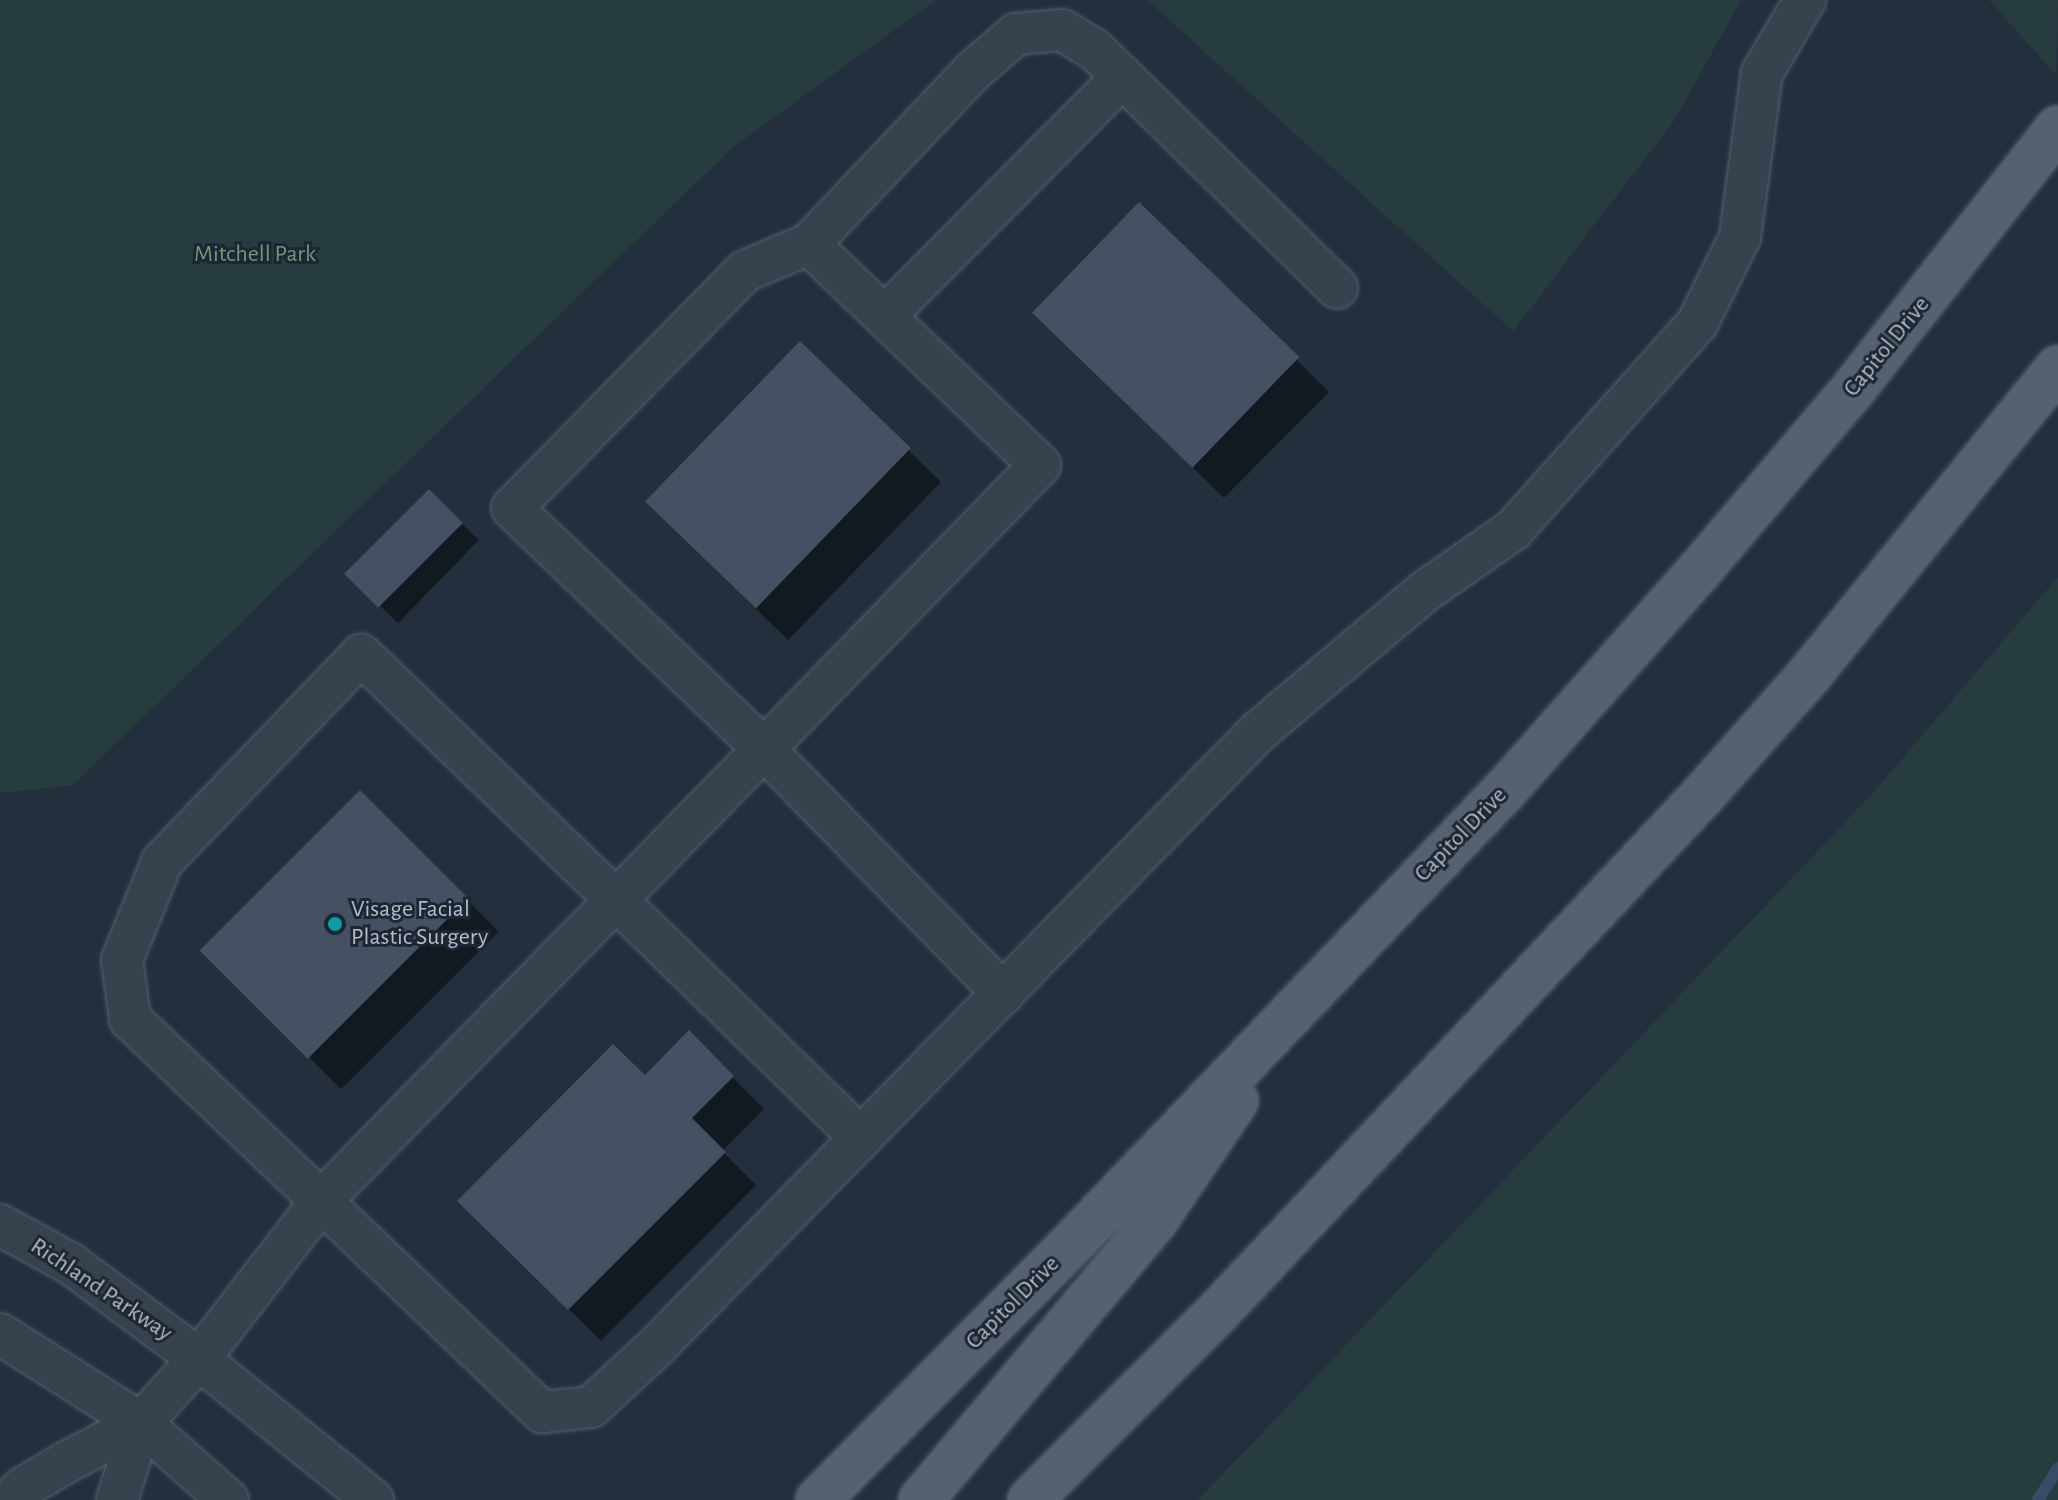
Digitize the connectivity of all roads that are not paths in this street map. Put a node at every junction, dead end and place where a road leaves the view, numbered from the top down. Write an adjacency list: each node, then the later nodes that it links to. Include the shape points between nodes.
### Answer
1 (1805, 0): 10 (street, via 1762,73 1740,237 1698,322 1513,530 1424,592 1259,731)
2 (1122, 77): 4 (street, via 1094,49 1062,30 1016,34 973,71); 5 (street); 6 (street)
3 (2058, 128): 11 (main road, Capitol Drive, via 1854,388 1699,571 1506,789)
4 (809, 244): 6 (street); 8 (street, via 745,271 512,508)
5 (1337, 288)
6 (885, 316): 8 (street, via 1040,465)
7 (2058, 368): 24 (main road, via 1819,663 1703,795 1218,1312)
8 (764, 749): 9 (street); 10 (street)
9 (616, 900): 12 (street); 13 (street); 13 (street, via 361,655 162,862 122,960 130,1019)
10 (1003, 993): 12 (street)
11 (1304, 999): 22 (main road, Capitol Drive); 23 (main road, via 1155,1221)
12 (861, 1138): 13 (street, via 591,1407 542,1412)
13 (321, 1201): 16 (street)
14 (0, 1225): 16 (street, Richland Parkway, via 71,1264)
15 (0, 1334): 17 (street)
16 (199, 1359): 17 (street, Richland Parkway); 21 (street, Richland Parkway)
17 (141, 1423): 18 (street, via 24,1487); 19 (street); 20 (street)
18 (11, 1500)
19 (117, 1500)
20 (228, 1500)
21 (373, 1500)
22 (818, 1500)
23 (921, 1500)
24 (1030, 1500)

